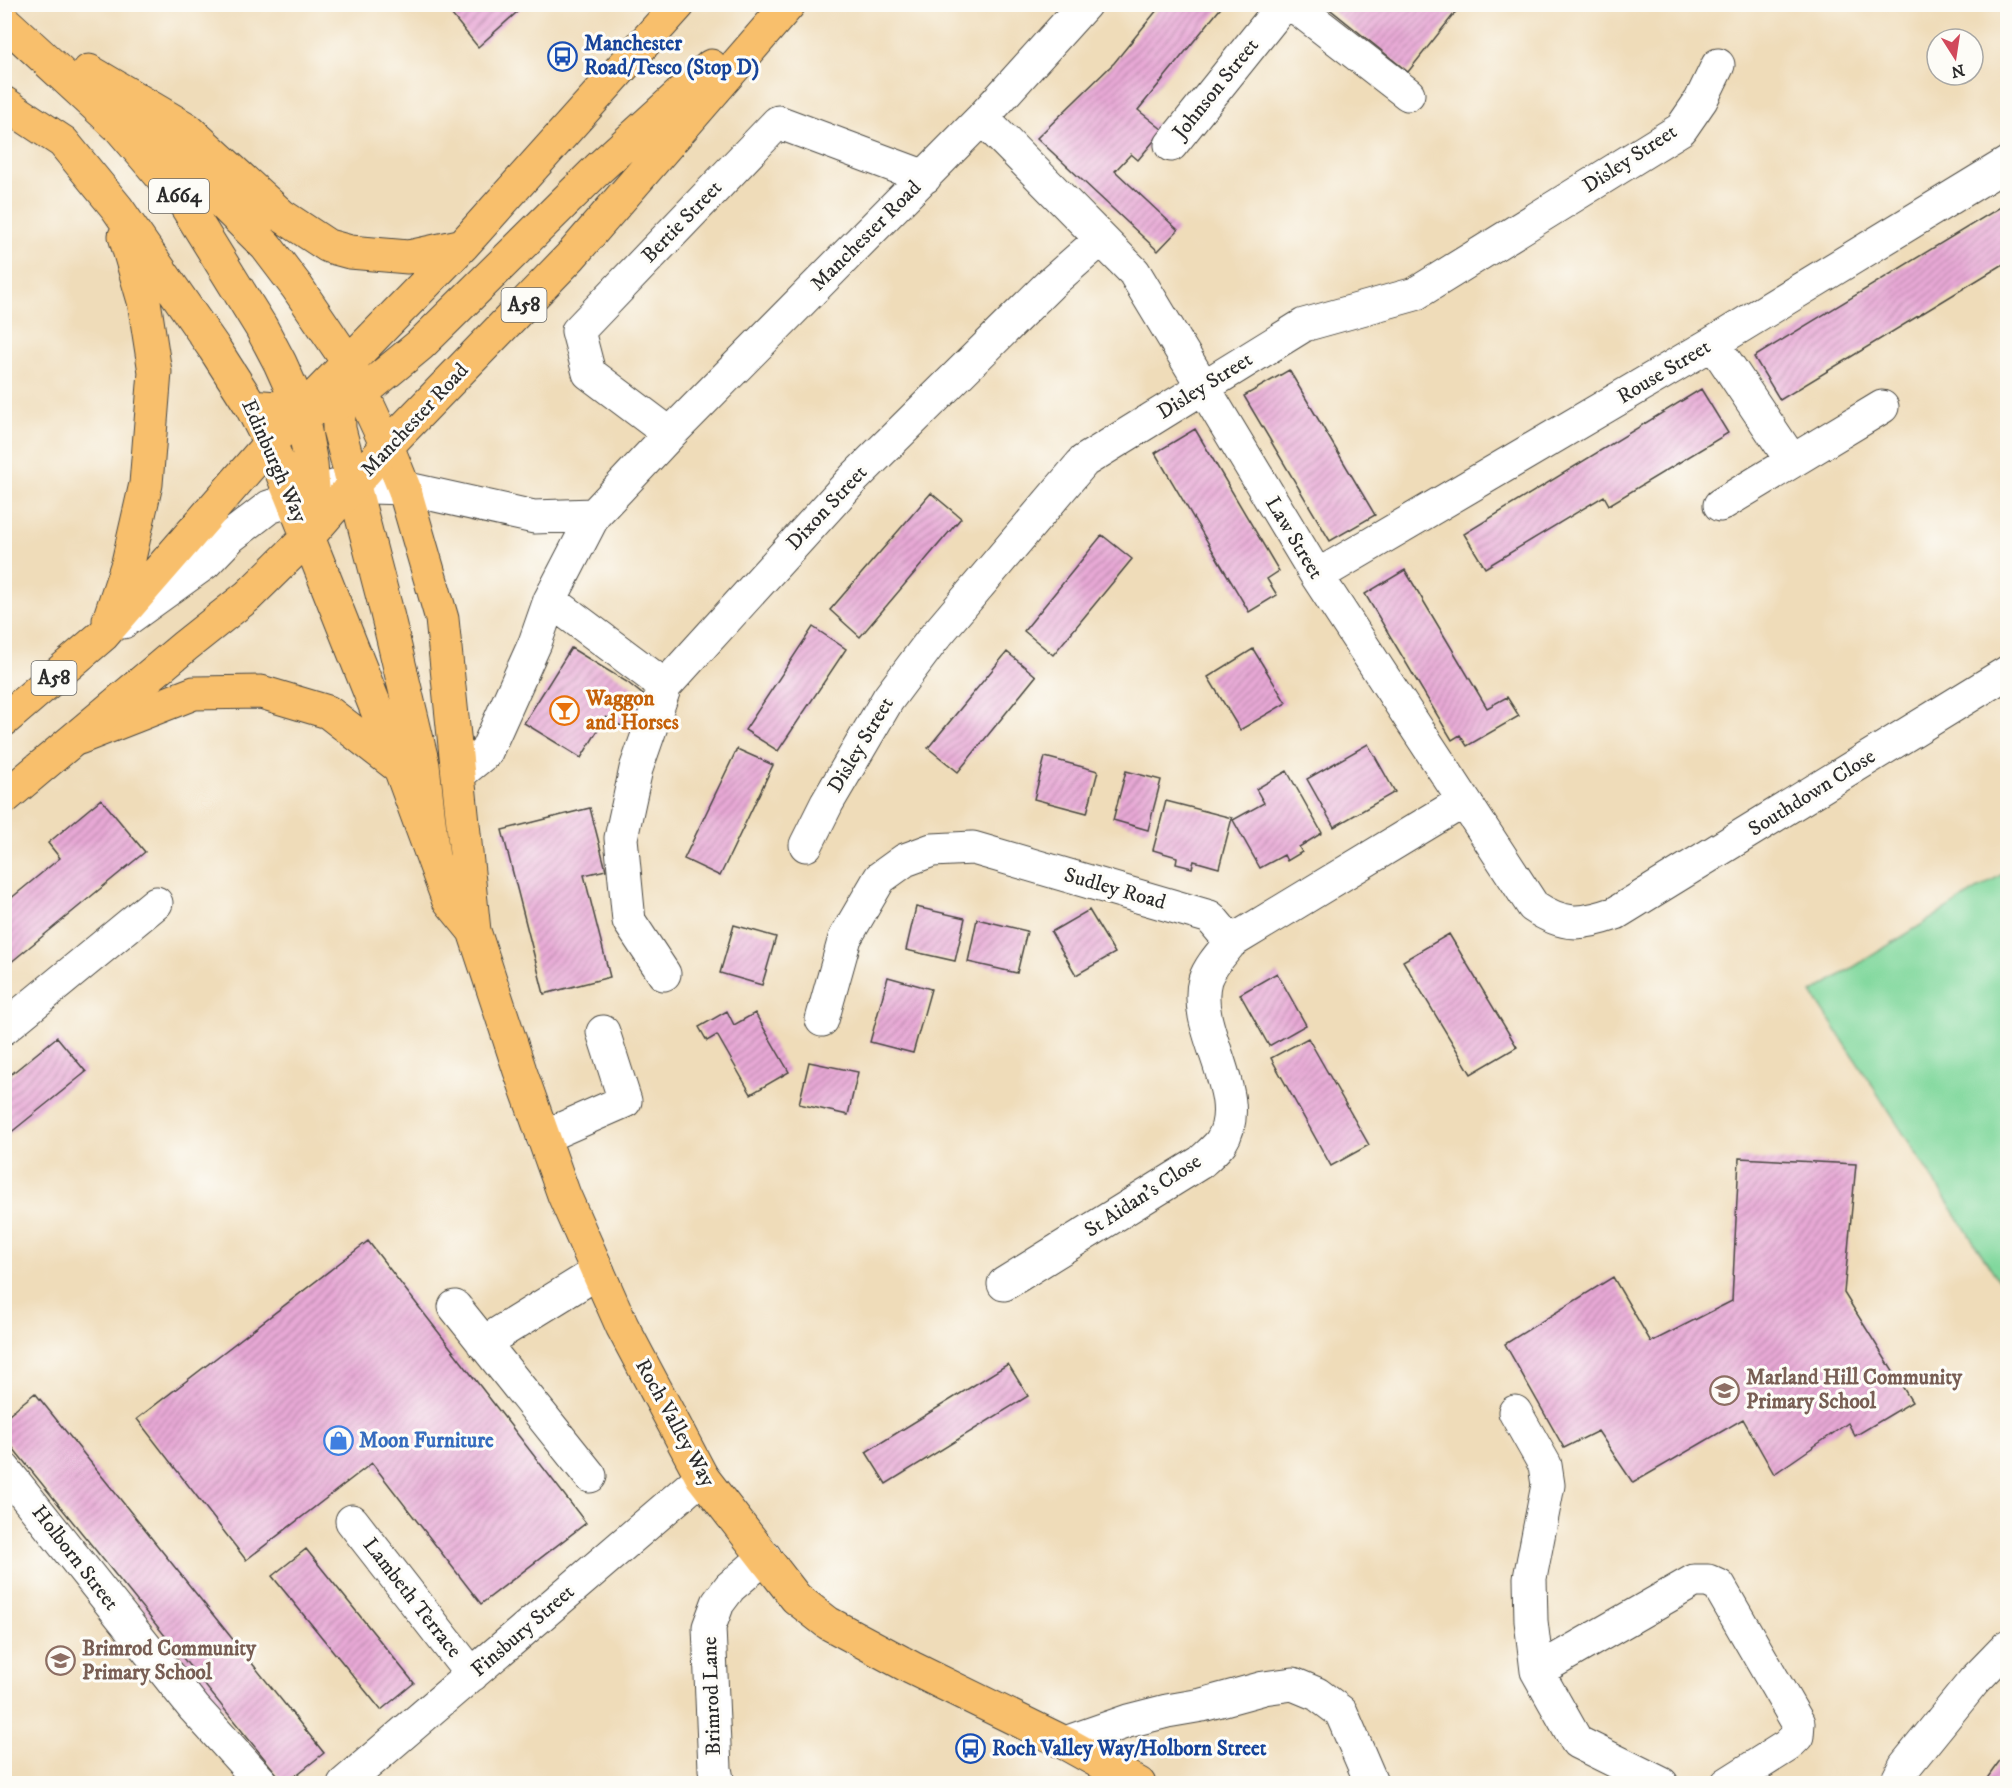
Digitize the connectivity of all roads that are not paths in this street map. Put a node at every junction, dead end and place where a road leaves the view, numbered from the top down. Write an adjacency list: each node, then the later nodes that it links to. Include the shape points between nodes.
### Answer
1 (679, 4): 18 (main road, A58)
2 (779, 4): 22 (main road, via 599,168 420,345)
3 (789, 4): 28 (main road, Manchester Road / A58, via 571,256)
4 (1284, 4): 13 (street, Johnson Street)
5 (1292, 4): 10 (street)
6 (1082, 6): 12 (street, Manchester Road)
7 (4, 20): 9 (main road, Edinburgh Way / A664, via 45,41); 25 (main road, Edinburgh Way / A664, via 120,128 185,204 261,327)
8 (1718, 65): 21 (street, Disley Street, via 1681,129 1415,294 1304,325)
9 (88, 71): 18 (main road, A664, via 187,129 281,215 328,246 408,257); 20 (main road, Edinburgh Way / A664, via 266,246)
10 (1408, 94)
11 (4, 103): 16 (main road, Edinburgh Way / A664, via 63,142)
12 (982, 118): 15 (street, Manchester Road); 17 (street, Law Street)
13 (1171, 145)
14 (2007, 163): 19 (street, Rouse Street)
15 (925, 177): 26 (street, Manchester Road); 26 (street, Bertie Street, via 778,122 578,331 589,373)
16 (117, 208): 23 (main road, Edinburgh Way / A664); 38 (main road, A664, via 144,301 154,372 146,484 128,563)
17 (1101, 239): 21 (street, Law Street, via 1134,272); 40 (street, Dixon Street, via 1050,284 854,478)
18 (463, 245): 20 (main road, A58)
19 (1713, 343): 29 (street); 36 (street, Rouse Street)
20 (348, 362): 22 (main road, Edinburgh Way / A664); 25 (main road, A58)
21 (1204, 388): 36 (street, Law Street); 47 (street, Disley Street, via 1084,461 933,639 888,699)
22 (350, 397): 25 (main road, via 332,406); 28 (main road, Edinburgh Way / A664); 30 (main road, via 339,429)
23 (251, 406): 25 (main road); 27 (main road, Edinburgh Way / A664)
24 (1881, 407): 29 (street)
25 (301, 410): 27 (main road, A58); 32 (main road, Edinburgh Way / A664, via 311,464)
26 (670, 434): 34 (street, Manchester Road)
27 (270, 443): 32 (main road, Edinburgh Way / A664); 38 (main road, A58)
28 (387, 446): 30 (main road, Manchester Road); 31 (main road, Edinburgh Way)
29 (1792, 461): 33 (street)
30 (353, 486): 31 (street); 32 (street, via 337,486); 35 (main road, Manchester Road); 44 (main road, via 423,765)
31 (404, 488): 34 (street, via 534,517); 43 (main road, Edinburgh Way, via 442,619)
32 (303, 497): 35 (main road, Edinburgh Way / A664); 38 (street, via 269,507 230,537 205,563)
33 (1720, 505)
34 (594, 515): 37 (street, Manchester Road)
35 (308, 537): 42 (main road, Manchester Road / A58, via 248,596); 44 (main road, Edinburgh Way)
36 (1317, 576): 46 (street, Law Street)
37 (550, 600): 40 (street); 43 (street, Manchester Road, via 486,752)
38 (103, 635): 41 (main road, A58)
39 (2007, 672): 49 (street, Southdown Close)
40 (665, 686): 52 (street, via 636,769 621,838 629,921)
41 (4, 720)
42 (69, 742): 44 (main road, via 194,693 261,692 328,712); 45 (main road, Manchester Road / A58)
43 (459, 774): 44 (main road); 50 (main road, Edinburgh Way)
44 (411, 781): 50 (main road, via 448,899)
45 (4, 798)
46 (1462, 802): 49 (street, Law Street, via 1533,906 1550,918 1571,922 1594,921); 51 (street)
47 (806, 845)
48 (156, 903): 54 (street)
49 (1616, 913)
50 (474, 931): 56 (main road, Roch Valley Way)
51 (1231, 942): 53 (street, Sudley Road, via 1210,917 974,848 932,850 905,860 880,878 845,938); 58 (street, St Aidan's Close, via 1205,979 1203,997 1206,1024 1228,1094 1228,1122 1221,1142 1201,1162)
52 (664, 975)
53 (822, 1020)
54 (4, 1028)
55 (603, 1032): 56 (street, via 625,1101)
56 (543, 1137): 57 (main road, Roch Valley Way)
57 (598, 1272): 60 (street); 64 (main road, Roch Valley Way, via 622,1326)
58 (1004, 1284)
59 (455, 1307): 60 (street)
60 (483, 1343): 63 (street)
61 (1515, 1412): 68 (street, via 1545,1465 1548,1485 1530,1578)
62 (4, 1469): 71 (street, Holborn Street, via 194,1708)
63 (590, 1476)
64 (702, 1477): 66 (main road, Roch Valley Way); 69 (street, Finsbury Street)
65 (352, 1521): 69 (street, Lambeth Terrace)
66 (765, 1557): 70 (main road, Roch Valley Way, via 796,1598 828,1623); 73 (street, Brimrod Lane, via 730,1587 709,1627)
67 (2007, 1646): 78 (street, via 1905,1766)
68 (1538, 1671): 76 (street, via 1577,1742); 77 (street, via 1694,1581 1719,1586 1798,1723 1797,1736 1788,1746)
69 (472, 1675): 72 (street, Finsbury Street)
70 (1065, 1743): 74 (main road, Roch Valley Way); 75 (street, via 1128,1721 1293,1684 1317,1694 1341,1712)
71 (263, 1784)
72 (344, 1784)
73 (718, 1784)
74 (1139, 1784)
75 (1372, 1784)
76 (1662, 1784)
77 (1727, 1784)
78 (1896, 1784)

